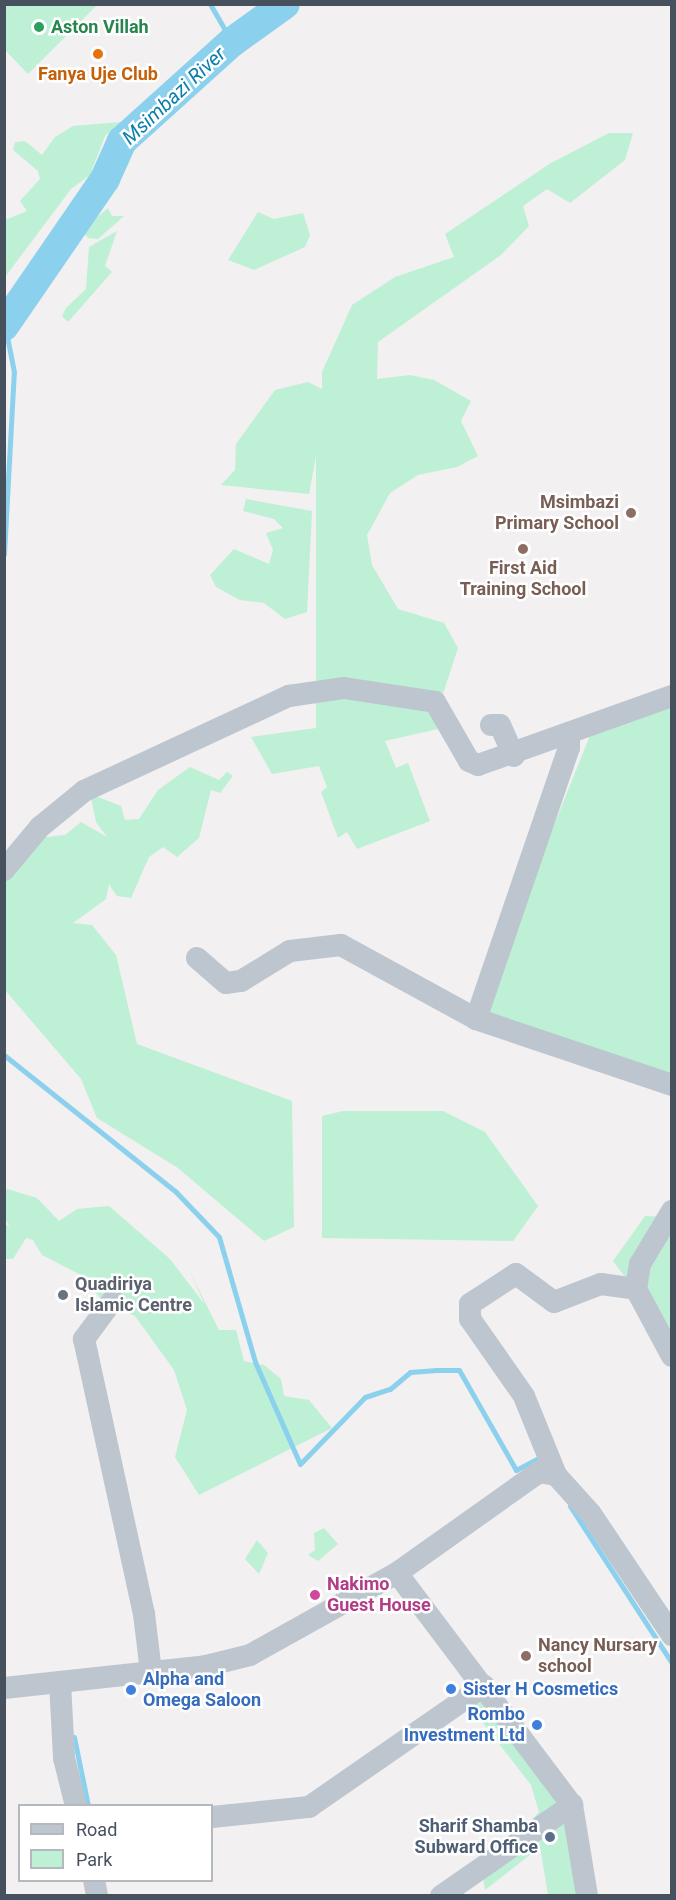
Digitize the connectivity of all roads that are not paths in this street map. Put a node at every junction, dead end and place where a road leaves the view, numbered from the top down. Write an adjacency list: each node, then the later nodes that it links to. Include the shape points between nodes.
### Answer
1 (672, 696): 3 (street)
2 (503, 723): 4 (street)
3 (570, 734): 4 (street); 7 (street, via 570,748)
4 (514, 756): 5 (street, via 494,764 469,760 435,702 344,688 289,696 84,791 40,827)
5 (4, 870)
6 (197, 958): 7 (street, via 226,983 241,981 290,951 341,945)
7 (476, 1019): 8 (street)
8 (672, 1085)
9 (672, 1210): 10 (street, via 640,1264)
10 (636, 1288): 12 (street); 13 (street, via 601,1284 554,1302 516,1274 470,1304 470,1319 524,1396)
11 (113, 1300): 16 (street, via 84,1339 144,1614)
12 (672, 1356)
13 (556, 1475): 14 (street, via 539,1472 528,1477); 15 (street, via 591,1514)
14 (397, 1573): 16 (street, via 250,1654); 18 (street)
15 (672, 1635)
16 (150, 1672): 17 (street)
17 (60, 1683): 19 (street); 20 (street, via 63,1749)
18 (484, 1686): 21 (street); 22 (street, via 309,1807)
19 (4, 1688)
20 (76, 1804)
21 (572, 1805): 23 (street); 24 (street)
22 (213, 1817)
23 (441, 1896)
24 (587, 1896)

